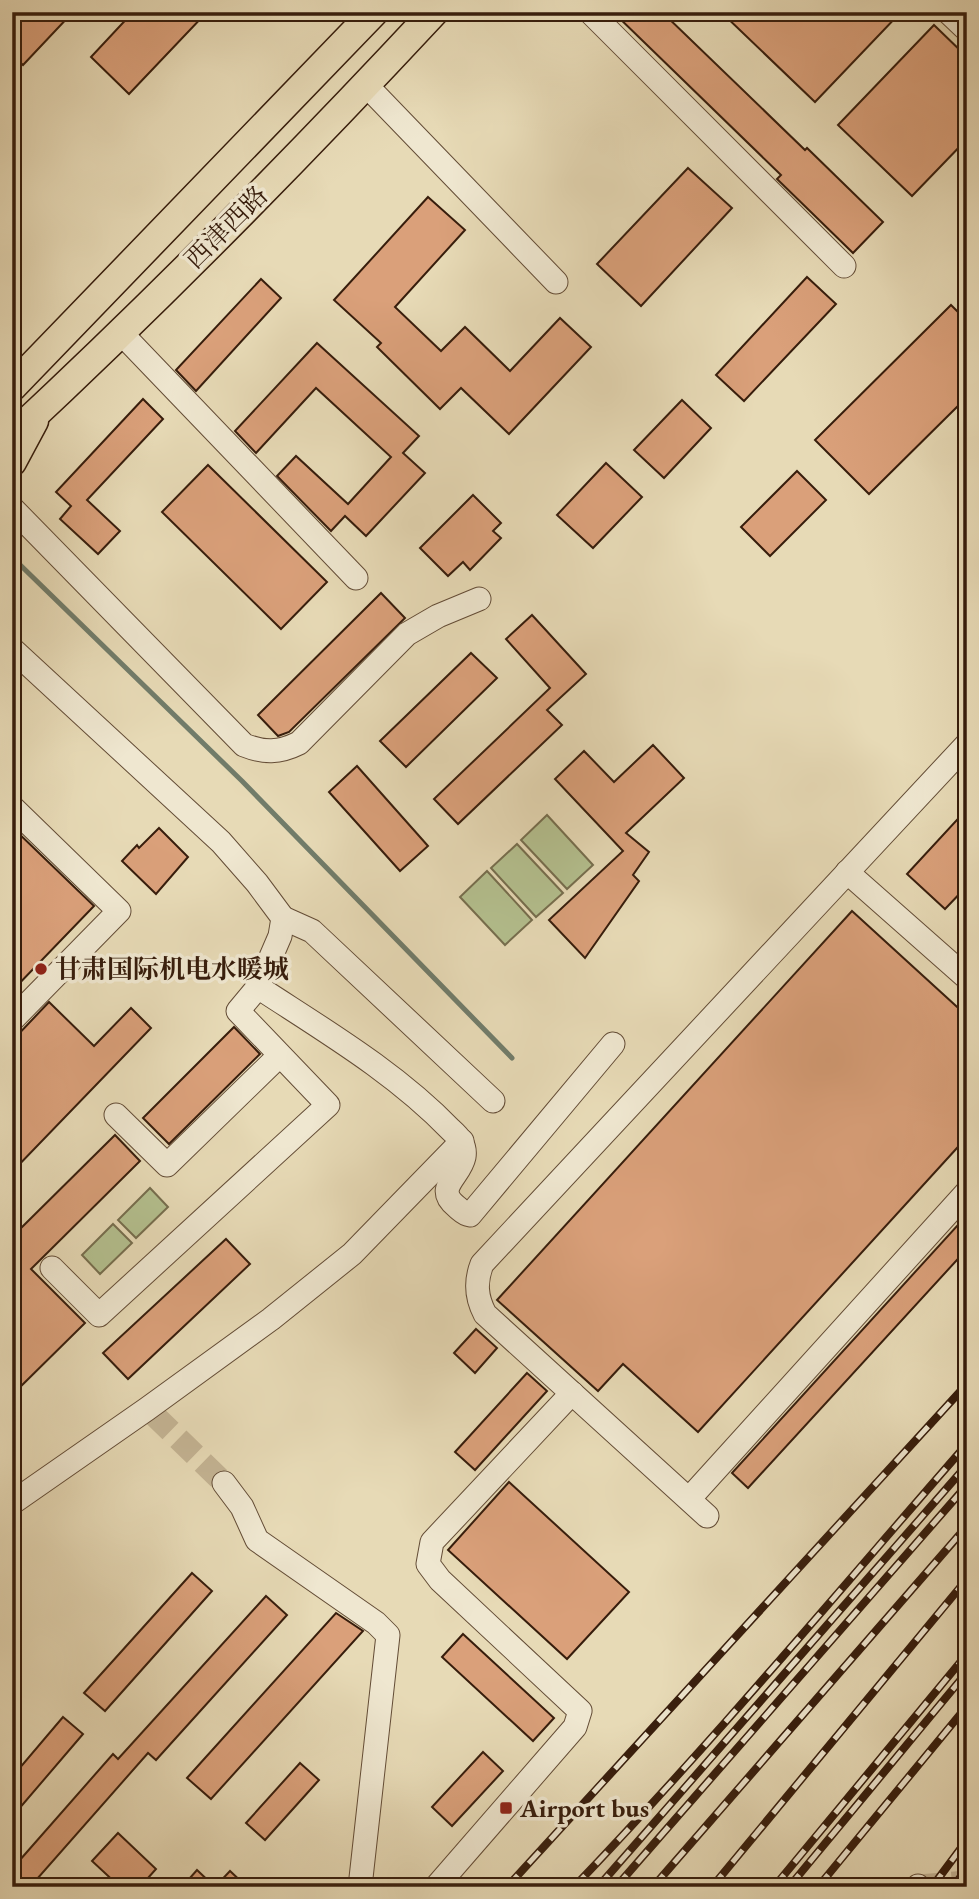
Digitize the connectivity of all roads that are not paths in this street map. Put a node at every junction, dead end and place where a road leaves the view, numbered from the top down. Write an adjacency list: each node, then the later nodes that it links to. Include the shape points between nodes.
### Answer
1 (374, 12): 10 (main road, 西津西路)
2 (434, 12): 6 (main road, 西津西路)
3 (590, 12): 7 (street)
4 (948, 12): 5 (street)
5 (967, 30)
6 (366, 85): 8 (street); 9 (main road, 西津西路)
7 (844, 266)
8 (556, 282)
9 (121, 334): 11 (main road, 西津西路); 15 (street)
10 (12, 387)
11 (39, 411): 12 (main road, 西津西路); 13 (main road)
12 (12, 436)
13 (12, 462)
14 (12, 508): 16 (street, via 244,745 258,750 286,750 299,743 407,634)
15 (356, 578)
16 (479, 599)
17 (12, 649): 21 (street, via 221,842)
18 (967, 744): 20 (street)
19 (12, 807): 24 (street, via 119,911)
20 (847, 872): 22 (street); 32 (street, via 482,1264 477,1294 485,1314)
21 (284, 918): 23 (street); 27 (street, via 312,931)
22 (963, 968)
23 (258, 987): 26 (street, via 238,1012); 29 (street, via 385,1071 427,1104)
24 (12, 1020)
25 (613, 1044): 29 (street, via 470,1215 449,1201 446,1189 464,1157)
26 (279, 1056): 28 (street, via 167,1165); 31 (street, via 328,1105 99,1315)
27 (493, 1101)
28 (116, 1115)
29 (462, 1141): 35 (street, via 352,1254 150,1412)
30 (967, 1192): 34 (street)
31 (52, 1268)
32 (572, 1393): 34 (street); 38 (street, via 432,1542 428,1564 440,1580 580,1711 575,1727)
33 (224, 1483): 37 (street, via 242,1507 257,1540 388,1635)
34 (688, 1499): 36 (street)
35 (12, 1503)
36 (707, 1516)
37 (360, 1887)
38 (436, 1887)

